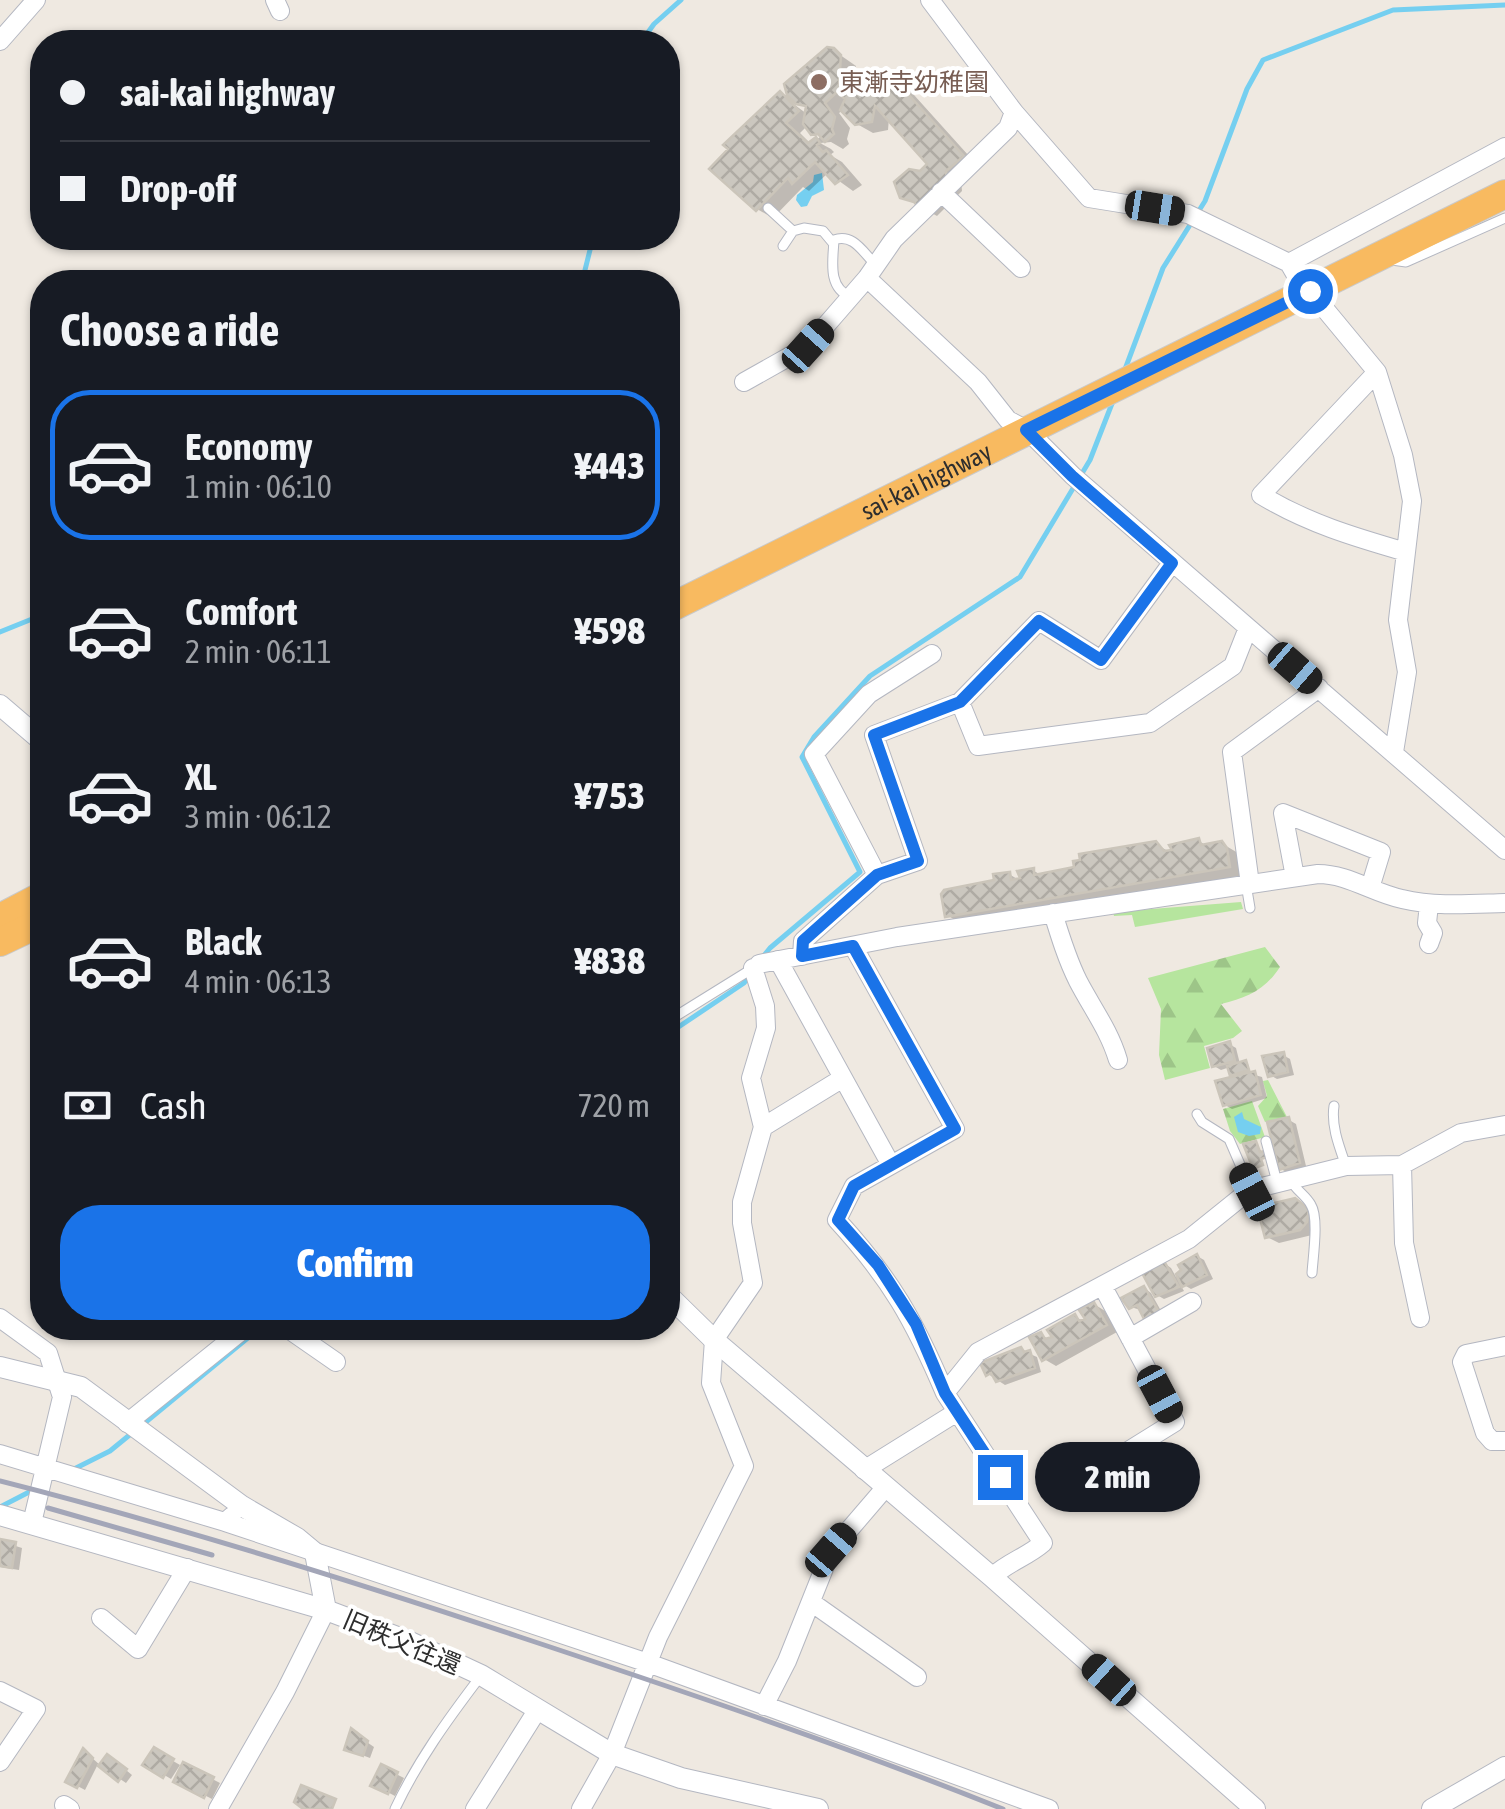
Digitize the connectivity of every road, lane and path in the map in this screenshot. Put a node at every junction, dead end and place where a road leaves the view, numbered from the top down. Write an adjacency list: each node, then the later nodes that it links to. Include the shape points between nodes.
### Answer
1 (36, 0): 3 (street)
2 (930, 0): 4 (street)
3 (0, 41)
4 (1014, 112): 7 (street, via 1008,128); 17 (street, via 1089,198 1188,214)
5 (1505, 147): 17 (street)
6 (1505, 174): 17 (highway, sai-kai highway)
7 (941, 192): 15 (street); 16 (street)
8 (1505, 194): 14 (highway, sai-kai highway)
9 (768, 208): 11 (lane)
10 (1505, 218): 14 (lane, via 1406,262)
11 (793, 231): 12 (lane, via 818,229); 13 (lane)
12 (833, 243): 16 (lane, via 848,238); 18 (lane, via 834,283)
13 (783, 246)
14 (1375, 258): 17 (highway, sai-kai highway)
15 (1021, 268)
16 (872, 271): 18 (street); 21 (street)
17 (1299, 277): 19 (street); 21 (highway, sai-kai highway)
18 (851, 296): 20 (street, via 808,346)
19 (1377, 372): 22 (street, via 1412,501); 22 (street, via 1261,494 1327,529)
20 (744, 382)
21 (1017, 425): 23 (street); 24 (highway, sai-kai highway); 25 (highway, sai-kai highway)
22 (1406, 552): 32 (street, via 1398,620 1407,672)
23 (1172, 563): 26 (street); 29 (street, via 1101,660 1039,621)
24 (680, 582)
25 (680, 602)
26 (1248, 628): 28 (street); 29 (street, via 1233,666 1150,724 978,746)
27 (932, 654): 34 (street, via 869,694 814,754)
28 (1319, 688): 32 (street); 36 (street, via 1232,752)
29 (960, 702): 34 (street, via 874,735 918,861)
30 (0, 705): 31 (street)
31 (30, 731)
32 (1394, 752): 33 (street)
33 (1504, 847)
34 (877, 875): 48 (street, via 803,941)
35 (1295, 877): 36 (street); 37 (street, via 1334,874); 37 (street, via 1283,813 1382,852)
36 (1248, 884): 41 (lane); 42 (street)
37 (1370, 888): 40 (street)
38 (30, 902): 43 (highway)
39 (1505, 903): 40 (street)
40 (1429, 904): 46 (street)
41 (1250, 908)
42 (1052, 912): 47 (street); 51 (street)
43 (0, 918)
44 (30, 928): 45 (highway)
45 (0, 942)
46 (1429, 944)
47 (853, 946): 48 (street); 58 (street, via 955,1129)
48 (802, 956): 49 (street)
49 (763, 964): 50 (lane); 52 (street); 56 (street, via 766,1028 751,1078)
50 (680, 1013)
51 (1118, 1060)
52 (843, 1078): 56 (street); 58 (street)
53 (1334, 1106): 59 (lane)
54 (1197, 1114): 62 (lane, via 1229,1139)
55 (1505, 1125): 60 (street, via 1461,1133)
56 (763, 1127): 74 (street, via 742,1202 753,1284)
57 (1266, 1140): 61 (lane)
58 (891, 1166): 79 (street, via 854,1186 838,1220 916,1324)
59 (1346, 1166): 60 (street); 61 (street)
60 (1402, 1166): 68 (street, via 1404,1243)
61 (1284, 1181): 62 (street); 63 (lane, via 1314,1210)
62 (1252, 1192): 64 (street, via 1189,1239)
63 (1312, 1272)
64 (1103, 1287): 69 (street); 79 (street, via 978,1352)
65 (1192, 1302): 69 (street)
66 (680, 1307): 74 (street)
67 (0, 1318): 71 (street)
68 (1420, 1318)
69 (1130, 1338): 84 (street, via 1175,1422)
70 (30, 1340): 78 (street, via 48,1353)
71 (30, 1340)
72 (229, 1340): 81 (street)
73 (304, 1340): 76 (street)
74 (714, 1340): 86 (street); 98 (street, via 711,1383 744,1466)
75 (1505, 1346): 82 (street, via 1466,1354 1462,1362 1485,1434)
76 (336, 1362)
77 (0, 1366): 78 (street)
78 (58, 1380): 81 (street, via 81,1387); 85 (street, via 62,1397)
79 (945, 1393): 80 (street)
80 (957, 1412): 86 (street); 94 (street, via 1043,1543)
81 (127, 1423): 88 (street)
82 (1505, 1441)
83 (0, 1454): 85 (street)
84 (1109, 1464)
85 (46, 1466): 90 (street); 91 (street)
86 (864, 1470): 87 (street)
87 (885, 1488): 94 (street); 95 (street, via 831,1550)
88 (242, 1506): 90 (street); 92 (street)
89 (0, 1515): 91 (street)
90 (226, 1522): 92 (street)
91 (32, 1523): 93 (street)
92 (315, 1553): 96 (street, 旧秩父往還); 98 (street)
93 (187, 1568): 96 (street); 97 (street, via 138,1649)
94 (992, 1577): 113 (street)
95 (811, 1602): 100 (street); 102 (street)
96 (326, 1610): 99 (street, 旧秩父往還); 107 (street)
97 (102, 1618)
98 (648, 1663): 102 (street); 104 (street)
99 (481, 1676): 103 (street, 旧秩父往還); 108 (lane)
100 (917, 1676)
101 (0, 1691): 105 (street, via 36,1709)
102 (764, 1706): 112 (street)
103 (538, 1709): 104 (street, 旧秩父往還); 109 (street)
104 (612, 1754): 110 (street); 111 (street, 旧秩父往還, via 681,1778)
105 (0, 1762)
106 (1505, 1768): 114 (street)
107 (218, 1809)
108 (394, 1809)
109 (475, 1809)
110 (582, 1809)
111 (818, 1809)
112 (1048, 1809)
113 (1254, 1809)
114 (1432, 1809)

